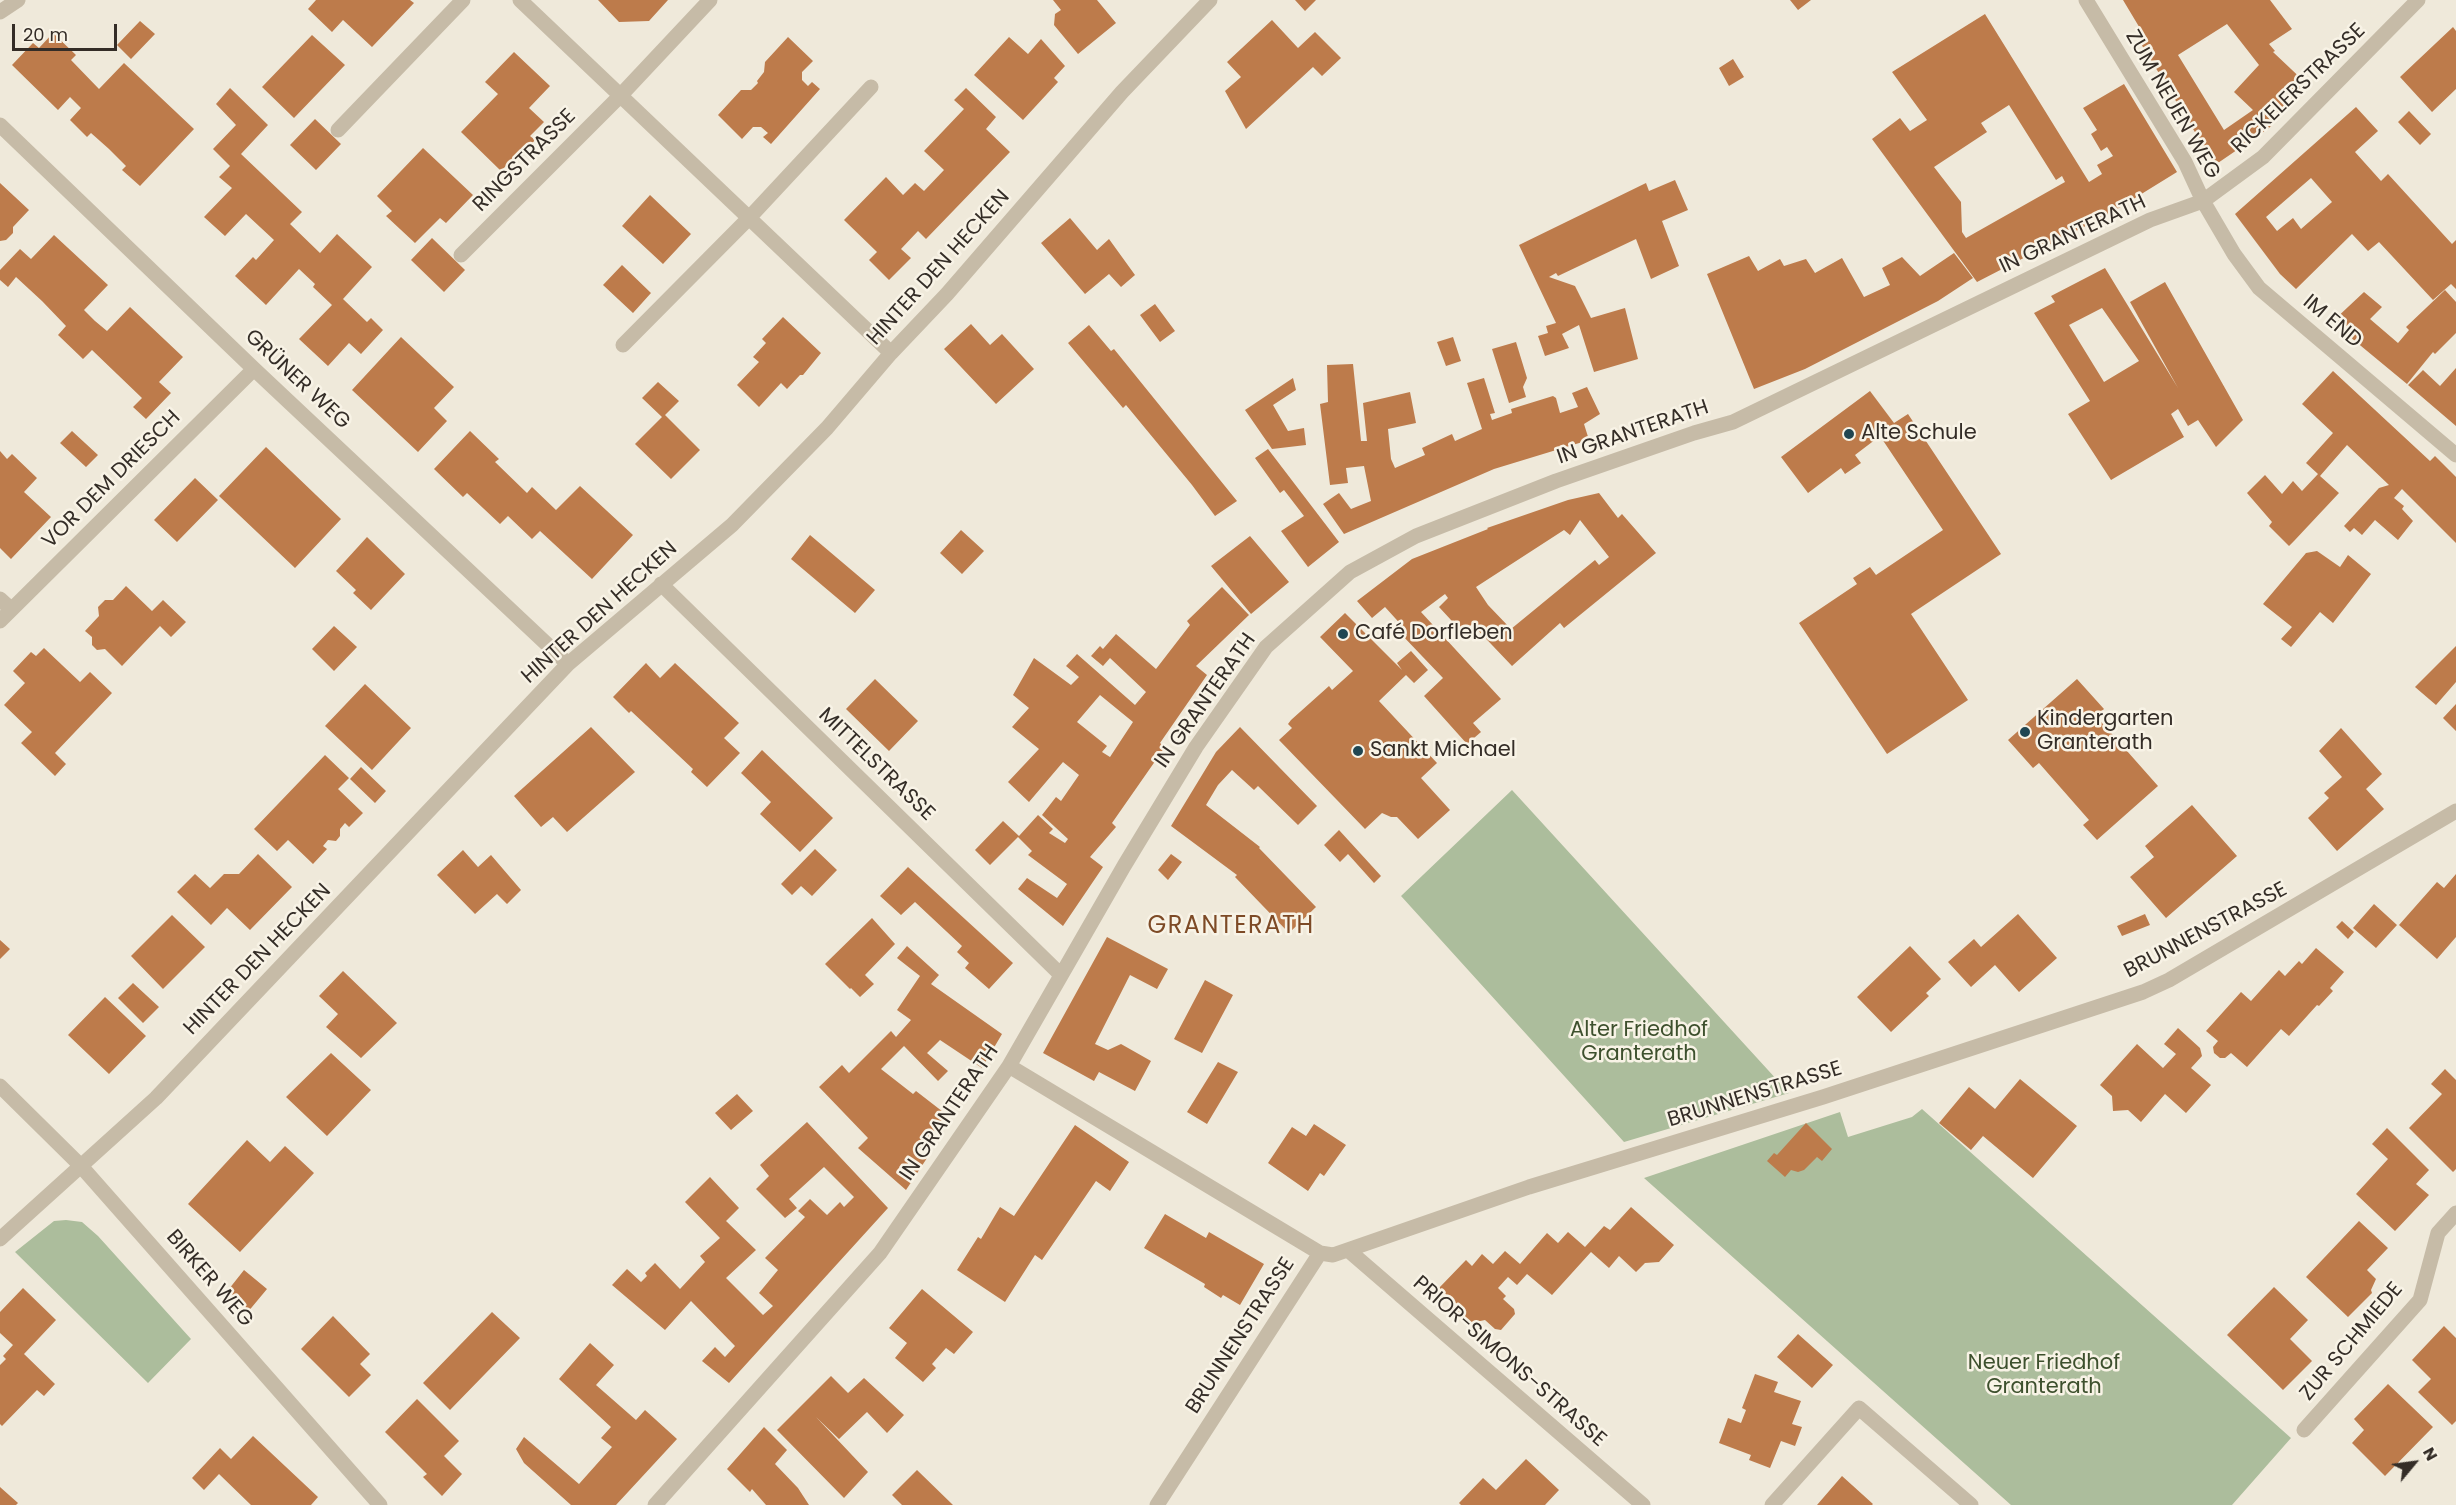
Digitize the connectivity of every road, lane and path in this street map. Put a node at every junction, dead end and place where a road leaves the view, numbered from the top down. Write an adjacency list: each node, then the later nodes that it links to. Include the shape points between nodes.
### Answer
1 (18, 0): 8 (street)
2 (463, 0): 12 (street)
3 (520, 0): 10 (street)
4 (710, 0): 10 (street, RINGSTRASSE)
5 (1210, 0): 17 (street, HINTER DEN HECKEN, via 1122,92)
6 (2086, 0): 13 (street, ZUM NEUEN WEG, via 2185,162)
7 (2418, 0): 13 (street, RICKELERSTRASSE, via 2263,158)
8 (0, 12)
9 (871, 87): 14 (street)
10 (620, 96): 14 (street); 15 (street, RINGSTRASSE)
11 (0, 125): 18 (street, GRÜNER WEG)
12 (338, 130)
13 (2203, 201): 19 (street, IM END, via 2259,288); 25 (street, IN GRANTERATH, via 2150,220 1733,422 1557,481 1416,536 1350,572 1266,647 1196,747)
14 (749, 218): 16 (street); 17 (street)
15 (460, 255)
16 (623, 345)
17 (891, 353): 20 (street, HINTER DEN HECKEN, via 827,428 732,525)
18 (254, 369): 21 (street, VOR DEM DRIESCH); 23 (street, GRÜNER WEG)
19 (2456, 455)
20 (662, 584): 23 (street, HINTER DEN HECKEN); 25 (street, MITTELSTRASSE)
21 (6, 604): 22 (street, VOR DEM DRIESCH)
22 (0, 621)
23 (568, 664): 28 (street, HINTER DEN HECKEN, via 156,1098)
24 (2456, 812): 31 (street, BRUNNENSTRASSE, via 2143,992 1823,1097 1529,1187)
25 (1061, 975): 26 (street, IN GRANTERATH)
26 (1009, 1066): 32 (street); 35 (street, IN GRANTERATH, via 880,1253)
27 (0, 1086): 28 (street, BIRKER WEG)
28 (80, 1165): 30 (street, HINTER DEN HECKEN); 34 (street, BIRKER WEG)
29 (2456, 1213): 33 (street, ZUR SCHMIEDE, via 2438,1233 2420,1300)
30 (0, 1239)
31 (1348, 1250): 32 (street, BRUNNENSTRASSE, via 1333,1255); 37 (street, PRIOR-SIMONS-STRASSE)
32 (1320, 1253): 36 (street, BRUNNENSTRASSE)
33 (2304, 1430)
34 (380, 1505)
35 (655, 1505)
36 (1157, 1505)
37 (1643, 1505)
38 (1772, 1505): 39 (street, via 1859,1408)
39 (1971, 1505)

